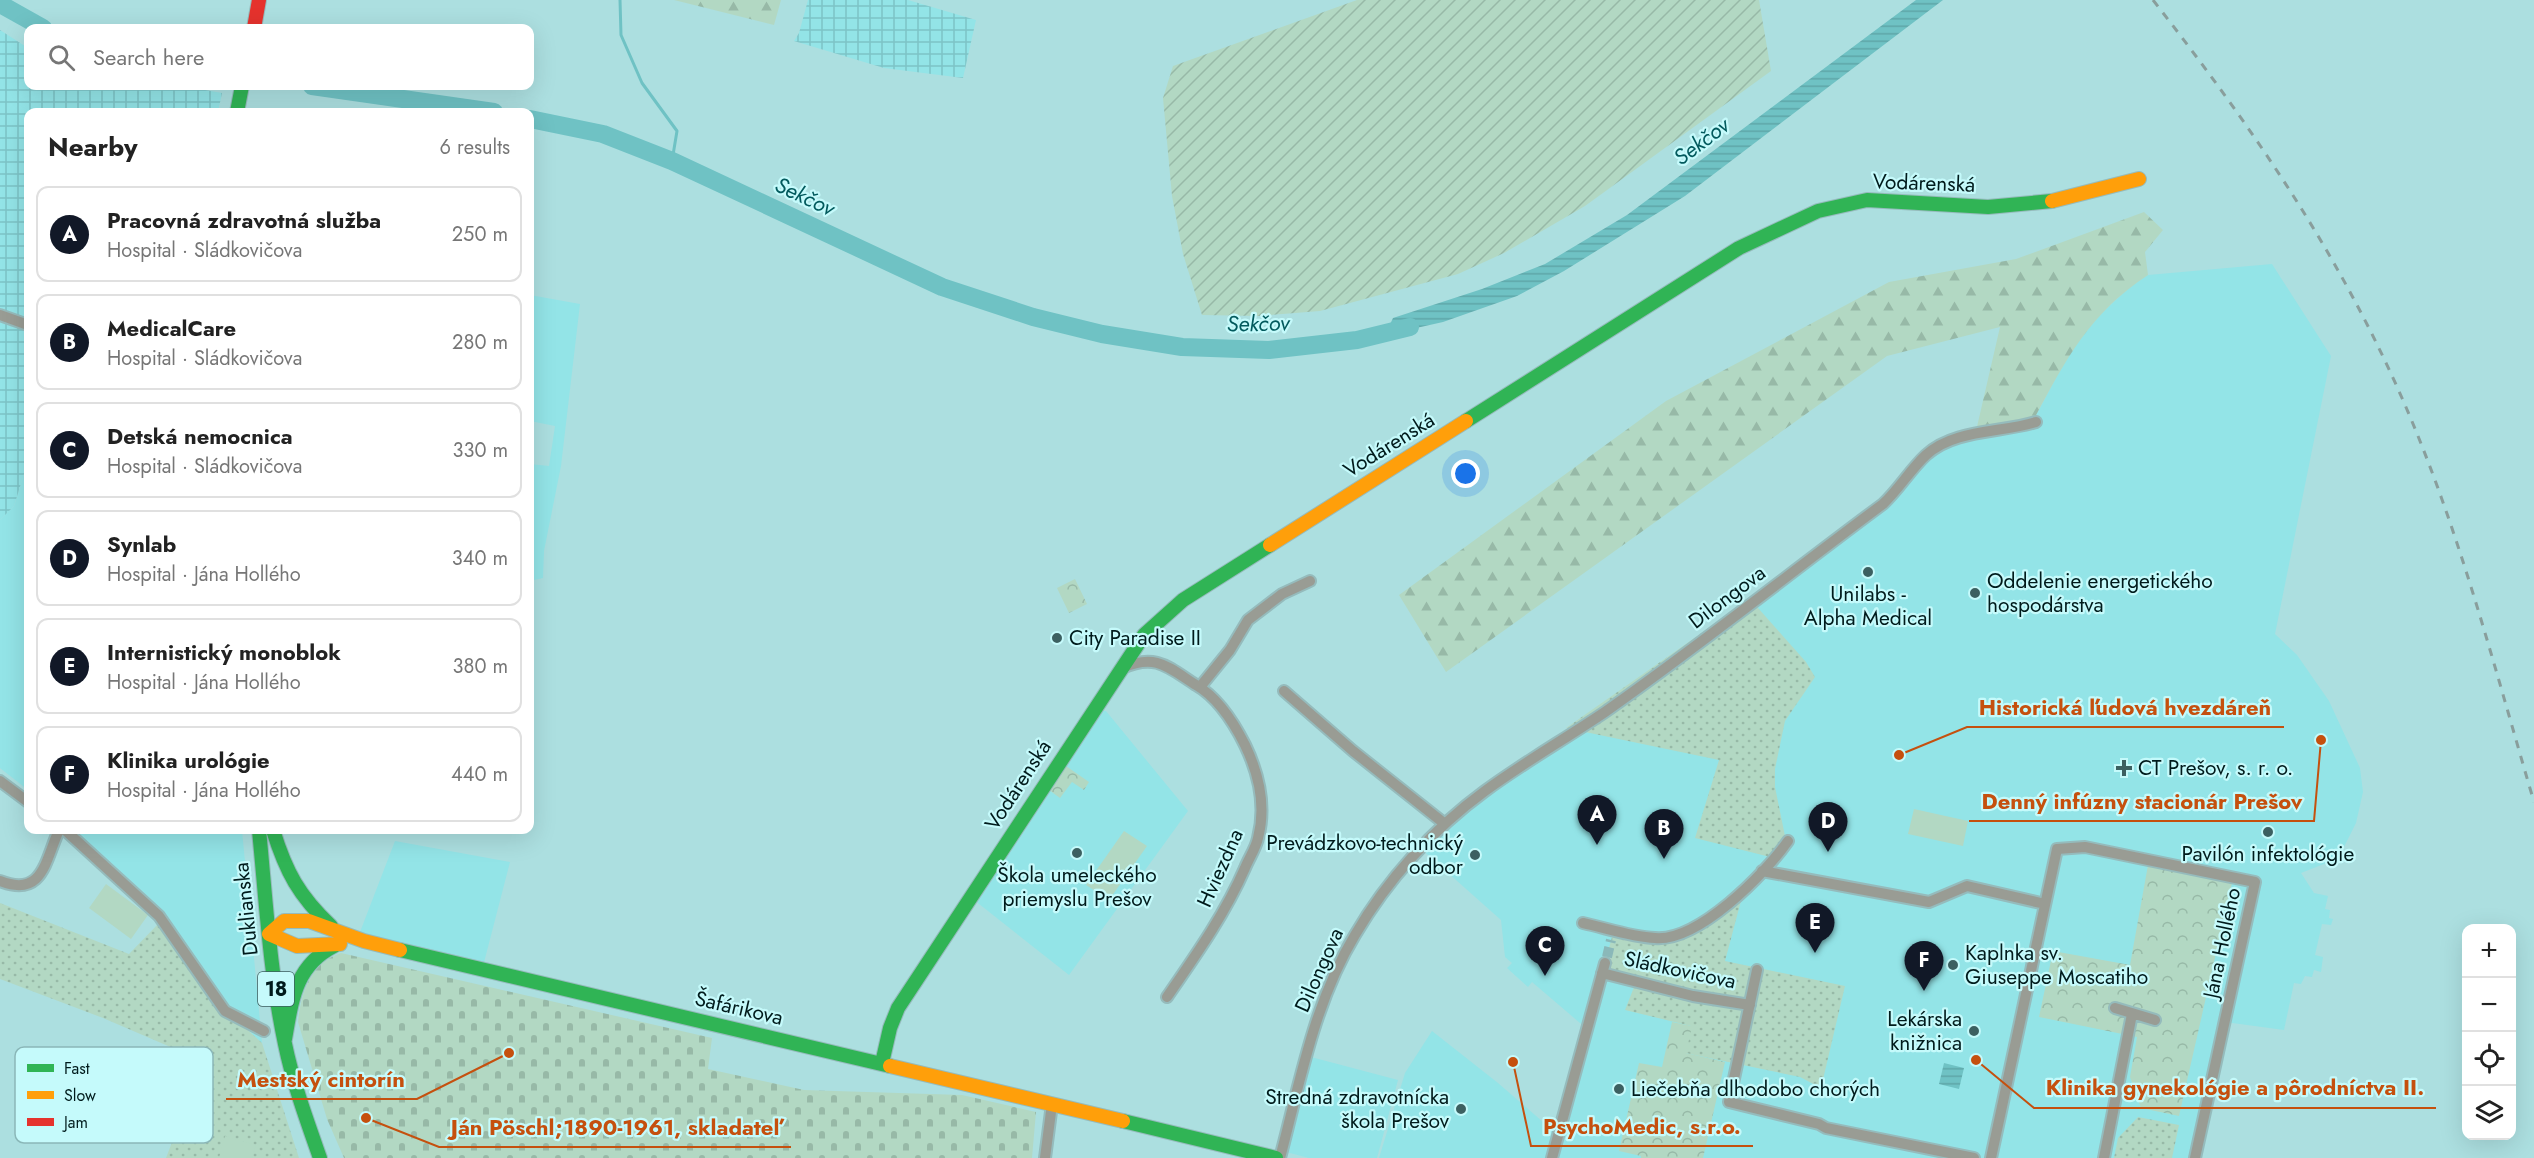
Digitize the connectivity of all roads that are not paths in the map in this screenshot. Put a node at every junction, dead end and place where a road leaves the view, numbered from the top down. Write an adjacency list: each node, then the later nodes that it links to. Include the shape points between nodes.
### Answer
1 (259, 0): 2 (street)
2 (255, 24)
3 (241, 90): 4 (street)
4 (238, 108)
5 (2139, 179): 10 (street, Vodárenská, via 2027,206 1865,200 1787,225 1739,248 1183,600 1144,635)
6 (0, 315): 7 (street)
7 (24, 324)
8 (2036, 422): 15 (street, Dilongova, via 1963,437 1933,450 1883,504 1604,712 1484,792)
9 (1310, 581): 11 (street, via 1282,594 1248,620)
10 (1122, 669): 11 (street, Hviezdna, via 1136,662 1160,662); 37 (street, Vodárenská, via 898,1008)
11 (1200, 687): 30 (street, Hviezdna, via 1221,708 1249,753 1260,791 1261,814 1258,839 1240,879 1215,927)
12 (1284, 691): 15 (street)
13 (0, 781): 14 (street)
14 (24, 799)
15 (1445, 824): 42 (street, Dilongova, via 1377,902 1338,967 1311,1035)
16 (57, 834): 22 (street, via 38,879 20,888)
17 (69, 834): 35 (street, via 159,916 225,1011)
18 (259, 834): 26 (street, Duklianska / 18)
19 (274, 834): 25 (street, via 287,874 306,904)
20 (1788, 841): 21 (street, Sládkovičova)
21 (1762, 871): 23 (street, via 1929,902 1967,886); 24 (street, Sládkovičova, via 1706,923 1681,934 1656,939 1612,935)
22 (0, 881)
23 (2045, 904): 45 (street, Jána Hollého); 47 (street, Jána Hollého, via 2057,849 2085,847 2255,882)
24 (1583, 923)
25 (333, 928): 26 (street, Šafárikova, via 284,921); 27 (street, Šafárikova)
26 (269, 934): 28 (street, via 297,946); 36 (street, Duklianska / 18)
27 (363, 940): 28 (street); 37 (street, Šafárikova)
28 (340, 944): 36 (street, via 308,966 294,988)
29 (1757, 970): 31 (street)
30 (1167, 998)
31 (1750, 1005): 43 (street, Sládkovičova, via 1693,996 1604,968); 44 (street, via 1730,1102 1826,1128)
32 (2115, 1008): 33 (street)
33 (2132, 1014): 34 (street); 46 (street)
34 (2155, 1020)
35 (264, 1031)
36 (285, 1044): 39 (street, Duklianska / 18)
37 (882, 1064): 38 (street, Šafárikova)
38 (1052, 1104): 40 (street); 41 (street, Šafárikova)
39 (320, 1158)
40 (1045, 1158)
41 (1276, 1158)
42 (1280, 1158)
43 (1552, 1158)
44 (1974, 1158)
45 (1991, 1158)
46 (2104, 1158)
47 (2195, 1158)

